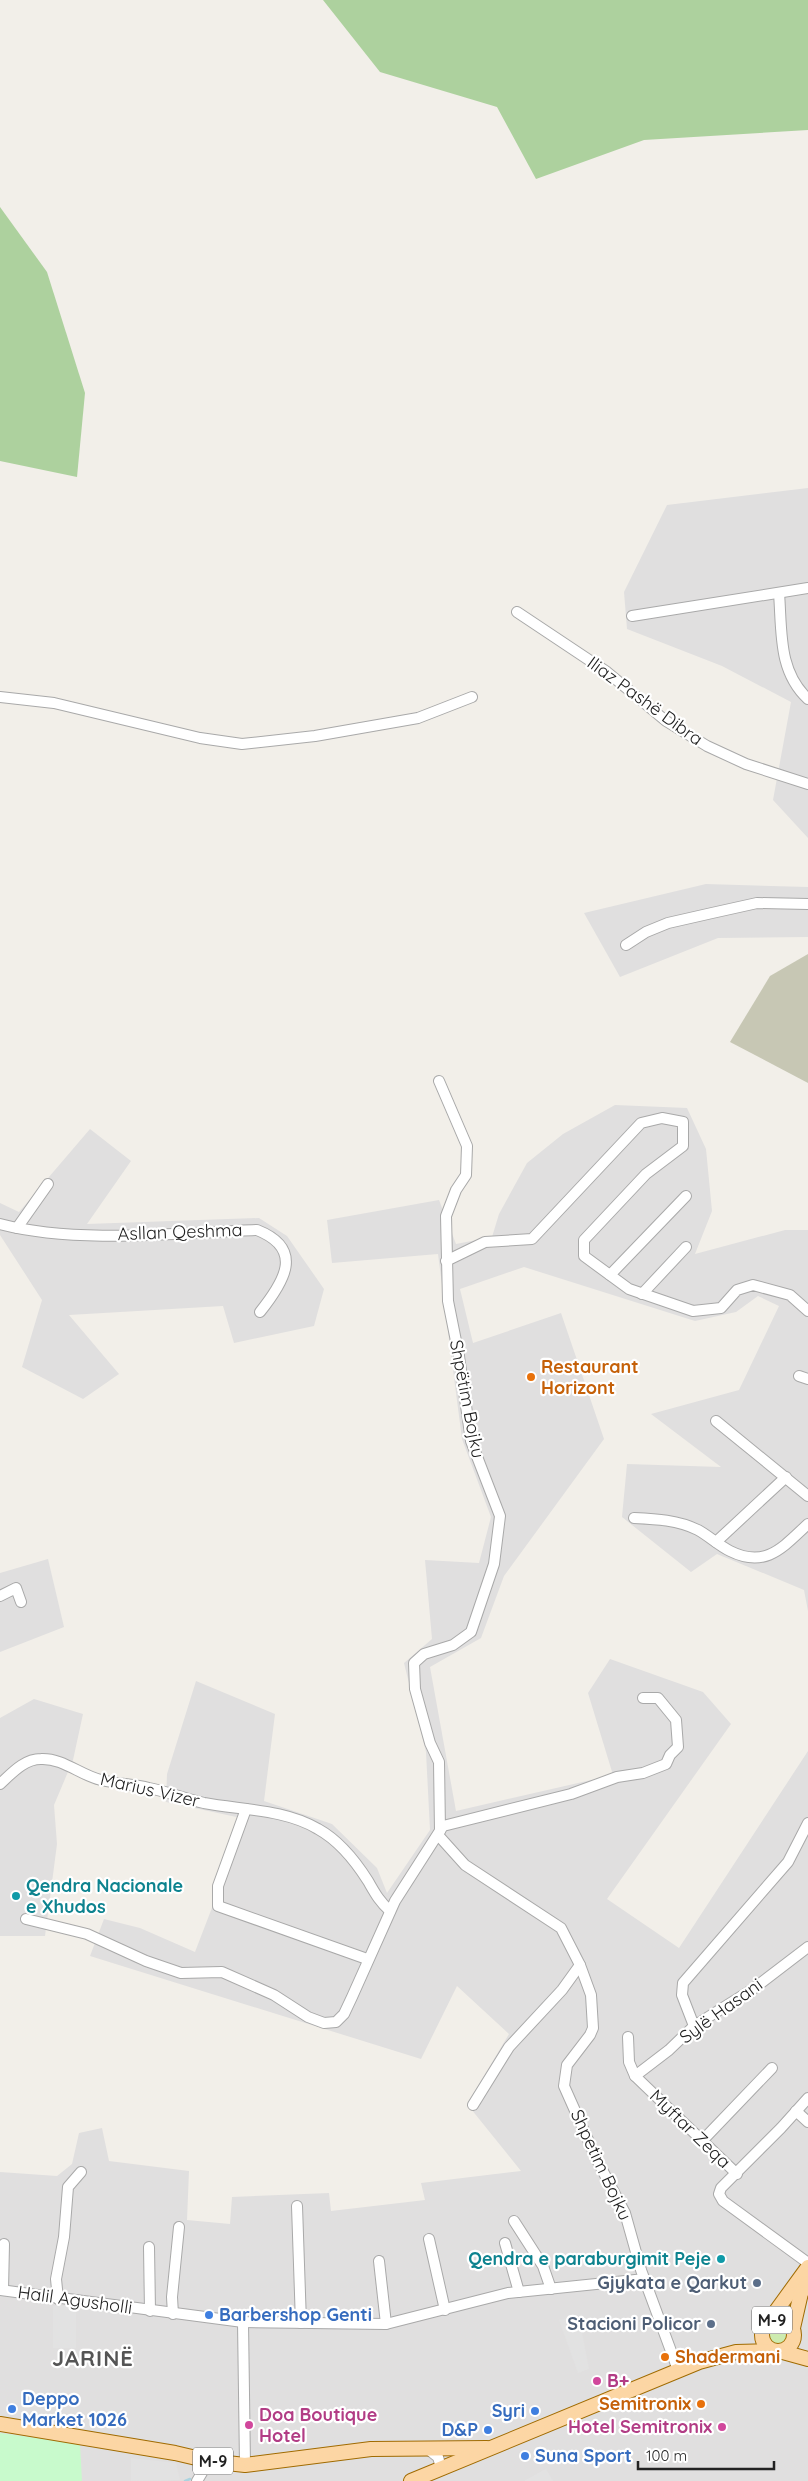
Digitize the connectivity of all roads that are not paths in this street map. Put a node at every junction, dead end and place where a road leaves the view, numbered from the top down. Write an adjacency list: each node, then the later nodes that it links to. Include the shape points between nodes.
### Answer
1 (808, 588): 2 (street)
2 (779, 593): 4 (street); 7 (street, via 785,666 795,687)
3 (517, 612): 8 (street, Iliaz Pashë Dibra, via 607,672 666,721 707,746 746,764)
4 (632, 616)
5 (0, 697): 6 (street, via 54,703 200,738 242,744 315,736 418,718)
6 (472, 697)
7 (808, 699)
8 (808, 784)
9 (808, 904): 10 (street, via 757,903 712,913 668,923)
10 (626, 945)
11 (440, 1081): 17 (street, Shpëtim Bojku, via 467,1146 466,1175 446,1216)
12 (48, 1184): 15 (street)
13 (686, 1196): 18 (street)
14 (0, 1224): 15 (street, Asllan Qeshma)
15 (17, 1228): 21 (street, Asllan Qeshma, via 44,1233 119,1234 257,1230 279,1242 287,1260 283,1279)
16 (686, 1247): 19 (street)
17 (446, 1261): 18 (street, via 485,1242 532,1239 641,1123 662,1118 683,1122 683,1146 646,1174 584,1240 584,1256); 34 (street, Shpëtim Bojku, via 448,1301 471,1441 500,1516 494,1564 471,1632 453,1645 424,1654 414,1663 415,1689 430,1743 439,1762)
18 (610, 1275): 19 (street)
19 (642, 1294): 20 (street, via 693,1311 721,1308 737,1290 752,1285 790,1295)
20 (808, 1311)
21 (260, 1312)
22 (716, 1421): 23 (street)
23 (786, 1477): 24 (street); 27 (street)
24 (808, 1496)
25 (634, 1518): 27 (street, via 681,1523)
26 (808, 1524): 27 (street, via 780,1550 767,1557 747,1557)
27 (716, 1542)
28 (0, 1596): 29 (street, via 16,1588)
29 (21, 1602)
30 (643, 1698): 34 (street, via 658,1698 676,1720 678,1747 661,1768 617,1777 571,1794 455,1821 443,1826)
31 (0, 1784): 32 (street, Marius Vizer, via 24,1763 44,1758 101,1780)
32 (246, 1809): 35 (street, Marius Vizer, via 305,1822 320,1830 352,1860 379,1902); 38 (street, via 218,1886 218,1906)
33 (808, 1824): 40 (street, via 788,1862 683,1983 682,1994)
34 (439, 1833): 35 (street); 39 (street, Shpetim Bojku, via 465,1866 561,1928)
35 (390, 1910): 38 (street)
36 (26, 1918): 38 (street, via 87,1934 181,1973 222,1972 274,1995 308,2017 324,2023 336,2022 344,2014)
37 (808, 1947): 40 (street, Sylë Hasani, via 752,1989)
38 (367, 1959)
39 (580, 1965): 45 (street, via 562,1990 509,2047); 61 (street, Shpetim Bojku, via 591,1995 593,2028 566,2065 564,2086 624,2213)
40 (694, 2026): 43 (street, Sylë Hasani, via 670,2050)
41 (628, 2037): 43 (street, Myftar Zeqa, via 629,2062)
42 (772, 2068): 48 (street)
43 (635, 2076): 48 (street, Myftar Zeqa)
44 (808, 2098): 46 (street)
45 (473, 2105)
46 (796, 2111): 47 (street); 50 (street)
47 (808, 2122)
48 (702, 2140): 50 (street, Myftar Zeqa)
49 (81, 2172): 66 (street, via 68,2187 64,2237 56,2279)
50 (737, 2174): 59 (street, Myftar Zeqa, via 721,2188 719,2194 723,2201)
51 (297, 2206): 71 (street)
52 (514, 2221): 63 (street, via 543,2266)
53 (179, 2227): 69 (street)
54 (429, 2239): 67 (street)
55 (505, 2243): 65 (street)
56 (4, 2244): 64 (street)
57 (149, 2247): 68 (street, Halil Agusholli)
58 (379, 2260): 72 (street)
59 (808, 2263)
60 (808, 2267): 73 (main road)
61 (645, 2279): 63 (street, Halil Agusholli); 79 (street, Shpetim Bojku)
62 (808, 2283): 74 (main road, via 801,2293)
63 (551, 2289): 65 (street, Halil Agusholli)
64 (1, 2290): 66 (street, Halil Agusholli)
65 (519, 2292): 67 (street, Halil Agusholli)
66 (58, 2299): 68 (street, Halil Agusholli)
67 (445, 2310): 72 (street, Halil Agusholli)
68 (150, 2311): 69 (street, Halil Agusholli)
69 (173, 2314): 70 (street, Halil Agusholli)
70 (243, 2322): 71 (street, Halil Agusholli); 84 (street)
71 (301, 2323): 72 (street, Halil Agusholli)
72 (386, 2324)
73 (765, 2327): 74 (main road, M-9, via 782,2319); 75 (main road, M-9, via 766,2346); 76 (main road, M-9)
74 (794, 2334): 75 (main road, M-9, via 789,2348); 77 (main road, M-9)
75 (776, 2351): 76 (main road, M-9); 78 (main road, M-9)
76 (736, 2352): 79 (main road, M-9)
77 (808, 2353)
78 (808, 2359)
79 (678, 2370): 81 (main road, M-9, via 619,2397)
80 (0, 2424): 83 (main road, M-9)
81 (487, 2448): 82 (main road, M-9); 85 (main road)
82 (429, 2450): 84 (main road, M-9, via 371,2449); 85 (street, via 438,2457)
83 (209, 2461): 84 (main road, M-9); 86 (street)
84 (246, 2465)
85 (441, 2468): 87 (main road)
86 (197, 2481)
87 (411, 2481)

